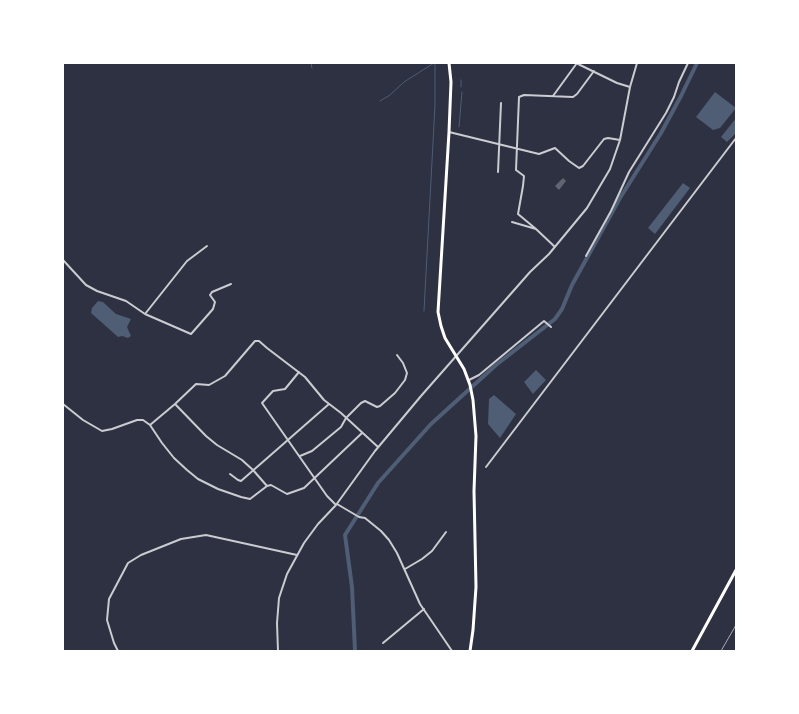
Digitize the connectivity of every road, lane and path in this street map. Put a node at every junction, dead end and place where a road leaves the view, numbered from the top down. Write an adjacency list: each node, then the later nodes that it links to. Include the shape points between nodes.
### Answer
1 (449, 63): 9 (main road)
2 (577, 63): 5 (street); 7 (street)
3 (637, 63): 6 (street)
4 (688, 63): 19 (street, via 674,97 629,172)
5 (594, 71): 6 (street); 7 (street, via 572,97)
6 (630, 87): 11 (street)
7 (553, 96): 13 (street, via 524,95 519,98)
8 (501, 104): 12 (street)
9 (449, 132): 12 (street); 25 (main road, via 438,312 445,338)
10 (736, 138): 37 (street)
11 (620, 140): 13 (street, via 604,139 579,168 555,148 539,154); 18 (street, via 610,169 587,208)
12 (498, 144): 13 (street); 14 (street)
13 (517, 149): 16 (street, via 516,170 524,176 518,214)
14 (498, 172)
15 (512, 222): 16 (street)
16 (536, 230): 18 (street)
17 (207, 246): 22 (street, via 187,261)
18 (555, 247): 25 (street)
19 (586, 256)
20 (63, 260): 22 (street, via 86,285 126,301)
21 (231, 284): 22 (street, via 212,292 210,295 215,302 212,309 191,334)
22 (145, 314)
23 (551, 327): 27 (street, via 544,321 479,375)
24 (397, 355): 31 (street, via 407,373 401,386 380,406 365,401)
25 (457, 356): 27 (main road); 35 (street)
26 (299, 372): 29 (street, via 255,340 225,376 210,385 196,384); 30 (street); 34 (street, via 285,389 273,391 262,403)
27 (468, 380): 52 (main road, via 473,400 476,436 476,586)
28 (63, 404): 32 (street, via 102,431 137,420)
29 (175, 404): 32 (street); 38 (street, via 206,436)
30 (329, 404): 31 (street); 34 (street)
31 (346, 418): 33 (street); 36 (street, via 341,427 324,442)
32 (150, 424): 41 (street, via 174,458 198,479 218,489 250,498)
33 (362, 433): 35 (street); 40 (street)
34 (288, 440): 36 (street); 38 (street)
35 (378, 447): 42 (street)
36 (300, 456): 40 (street)
37 (486, 466)
38 (253, 470): 39 (street, via 241,481); 41 (street)
39 (230, 474)
40 (315, 478): 41 (street, via 304,488 287,494 271,485); 42 (street, via 327,496)
41 (267, 486)
42 (337, 505): 44 (street, via 318,524); 45 (street, via 365,518 381,531)
43 (446, 532): 45 (street, via 432,551)
44 (297, 555): 49 (street, via 206,535 181,539 141,555 128,563 109,599 107,620); 50 (street, via 279,598)
45 (405, 569): 47 (street)
46 (736, 570): 53 (main road)
47 (424, 609): 48 (street); 51 (street)
48 (382, 643)
49 (118, 651)
50 (278, 651)
51 (452, 651)
52 (470, 651)
53 (692, 651)

